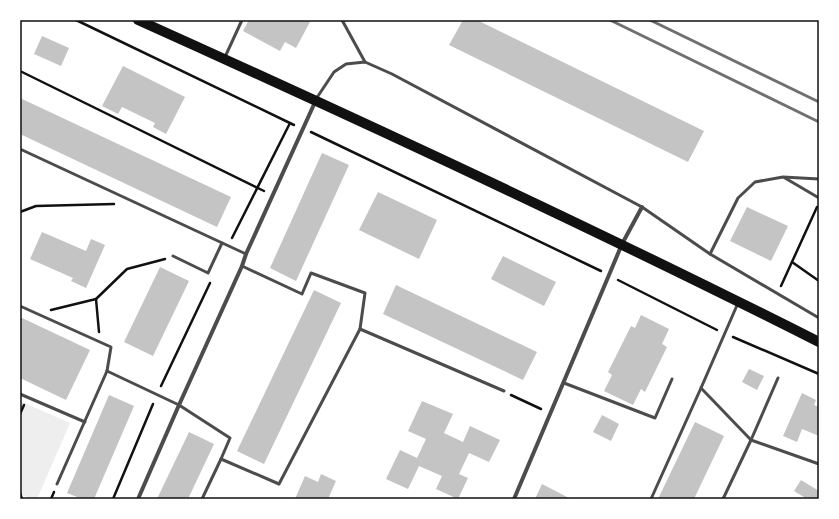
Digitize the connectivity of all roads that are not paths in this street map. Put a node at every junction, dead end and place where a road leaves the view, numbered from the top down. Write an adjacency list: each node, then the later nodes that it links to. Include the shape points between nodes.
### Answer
1 (138, 20): 4 (main road)
2 (242, 20): 4 (lane)
3 (342, 20): 5 (lane)
4 (225, 59): 6 (main road)
5 (365, 62): 6 (lane, via 346,64 334,72); 11 (lane)
6 (316, 100): 13 (main road); 14 (street)
7 (20, 149): 12 (lane)
8 (783, 177): 9 (lane); 10 (lane); 15 (lane, via 755,182 738,198)
9 (819, 179)
10 (819, 198)
11 (642, 207): 13 (street); 15 (lane)
12 (222, 243): 14 (lane); 16 (lane, via 208,272)
13 (622, 244): 18 (main road); 26 (street)
14 (246, 254): 17 (street)
15 (710, 254): 20 (lane)
16 (173, 256)
17 (242, 266): 21 (lane, via 302,294 311,272 365,293); 30 (street)
18 (739, 302): 22 (main road); 27 (lane)
19 (20, 306): 23 (lane, via 111,347)
20 (819, 318)
21 (360, 329): 28 (lane); 33 (lane, via 279,484)
22 (819, 342)
23 (107, 371): 30 (lane); 31 (lane)
24 (778, 378): 32 (lane)
25 (672, 379): 26 (lane, via 655,418)
26 (564, 383): 38 (street)
27 (701, 385): 32 (lane); 39 (lane)
28 (504, 391)
29 (20, 394): 31 (lane)
30 (179, 405): 33 (lane, via 230,438); 36 (street)
31 (84, 422): 35 (lane)
32 (751, 440): 34 (lane); 40 (lane)
33 (221, 459): 37 (lane)
34 (819, 464)
35 (57, 484)
36 (138, 499)
37 (202, 499)
38 (514, 499)
39 (651, 499)
40 (723, 499)

